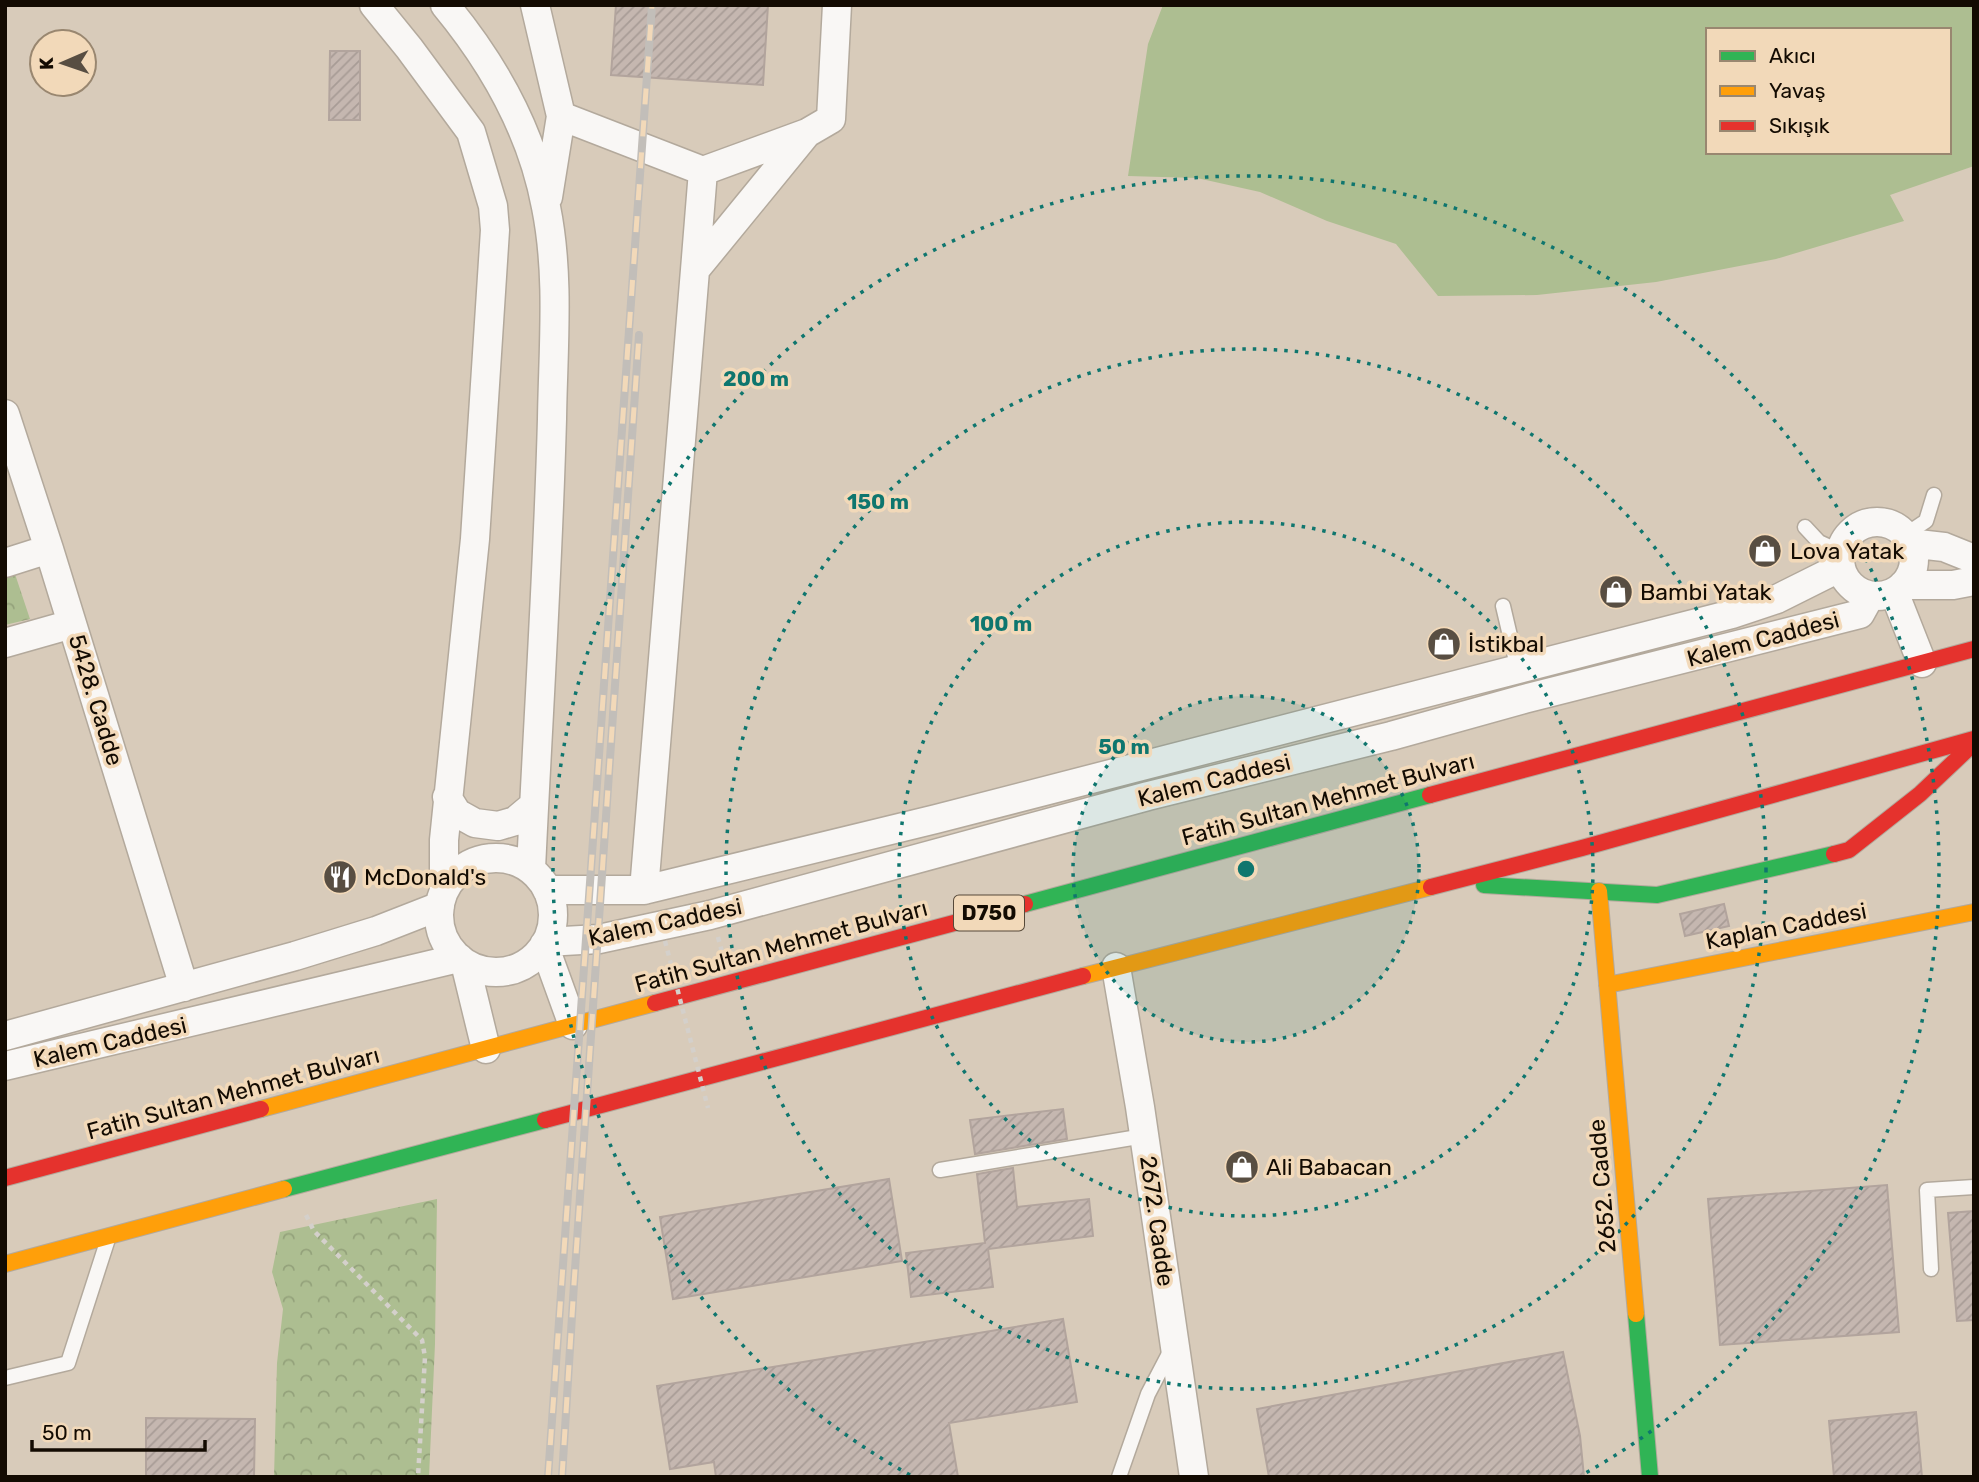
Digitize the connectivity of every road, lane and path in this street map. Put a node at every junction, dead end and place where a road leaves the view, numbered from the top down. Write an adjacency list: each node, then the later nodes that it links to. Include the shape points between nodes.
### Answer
1 (374, 5): 28 (street, via 471,132 493,206 475,539)
2 (445, 5): 8 (street, via 497,78 526,140)
3 (535, 5): 5 (street)
4 (837, 5): 6 (street, via 831,119)
5 (561, 116): 7 (street); 8 (street)
6 (807, 133): 7 (street); 9 (street)
7 (703, 171): 9 (street)
8 (546, 206): 29 (street, via 555,288)
9 (695, 270): 32 (street)
10 (5, 414): 14 (street, 5428. Cadde)
11 (1934, 495): 13 (lane, via 1926,521)
12 (1805, 527): 16 (lane)
13 (1907, 539): 15 (street); 16 (street, via 1888,524 1867,524 1848,536); 19 (street, via 1913,565)
14 (49, 549): 17 (street); 21 (street, 5428. Cadde)
15 (1974, 559)
16 (1841, 560): 19 (street, via 1851,586); 25 (street, Kalem Caddesi, via 1777,599)
17 (5, 563)
18 (1974, 581): 19 (street)
19 (1889, 591): 24 (street); 26 (street, Kalem Caddesi, via 1860,614)
20 (1503, 606): 25 (lane)
21 (72, 624): 22 (street); 41 (street, 5428. Cadde)
22 (5, 643)
23 (1974, 649): 24 (main road, Fatih Sultan Mehmet Bulvarı / D750)
24 (1922, 663): 42 (main road, Fatih Sultan Mehmet Bulvarı / D750)
25 (1518, 670): 26 (lane); 32 (street, Kalem Caddesi)
26 (1524, 699): 37 (street, Kalem Caddesi, via 967,843 710,915 599,939)
27 (1974, 741): 31 (main road); 33 (main road, via 1920,794 1849,850 1657,895)
28 (447, 797): 29 (street, via 457,813 475,823 498,826 515,821); 34 (street)
29 (534, 804): 30 (street)
30 (539, 879): 32 (street, Kalem Caddesi); 34 (street, via 508,859 482,859 460,871); 37 (street, via 553,906)
31 (1447, 883): 33 (main road); 39 (main road)
32 (645, 890)
33 (1599, 891): 40 (main road, 2652. Cadde)
34 (442, 898): 38 (street, via 439,917 445,940); 41 (street, Kalem Caddesi, via 376,931)
35 (1974, 912): 40 (main road, Kaplan Caddesi)
36 (665, 941): 46 (path, bridge)
37 (545, 943): 38 (street, via 527,963 512,970 488,971); 42 (street)
38 (462, 960): 44 (street); 45 (street, Kalem Caddesi)
39 (1116, 967): 47 (street, 2672. Cadde); 50 (main road)
40 (1607, 985): 60 (main road, 2652. Cadde)
41 (184, 988): 43 (street, Kalem Caddesi)
42 (573, 1026): 44 (main road, Fatih Sultan Mehmet Bulvarı / D750)
43 (5, 1036)
44 (486, 1049): 49 (main road, Fatih Sultan Mehmet Bulvarı / D750)
45 (5, 1066)
46 (708, 1108)
47 (1144, 1136): 48 (lane); 55 (street, 2672. Cadde)
48 (940, 1170)
49 (5, 1178)
50 (291, 1186): 52 (main road); 57 (path, via 314,1231 422,1340)
51 (1974, 1187): 54 (lane, via 1927,1190)
52 (109, 1234): 53 (main road); 56 (lane, via 68,1363)
53 (5, 1264)
54 (1931, 1269)
55 (1174, 1343): 58 (lane, via 1148,1395); 59 (street, 2672. Cadde)
56 (5, 1378)
57 (418, 1477)
58 (1119, 1477)
59 (1194, 1477)
60 (1650, 1477)

